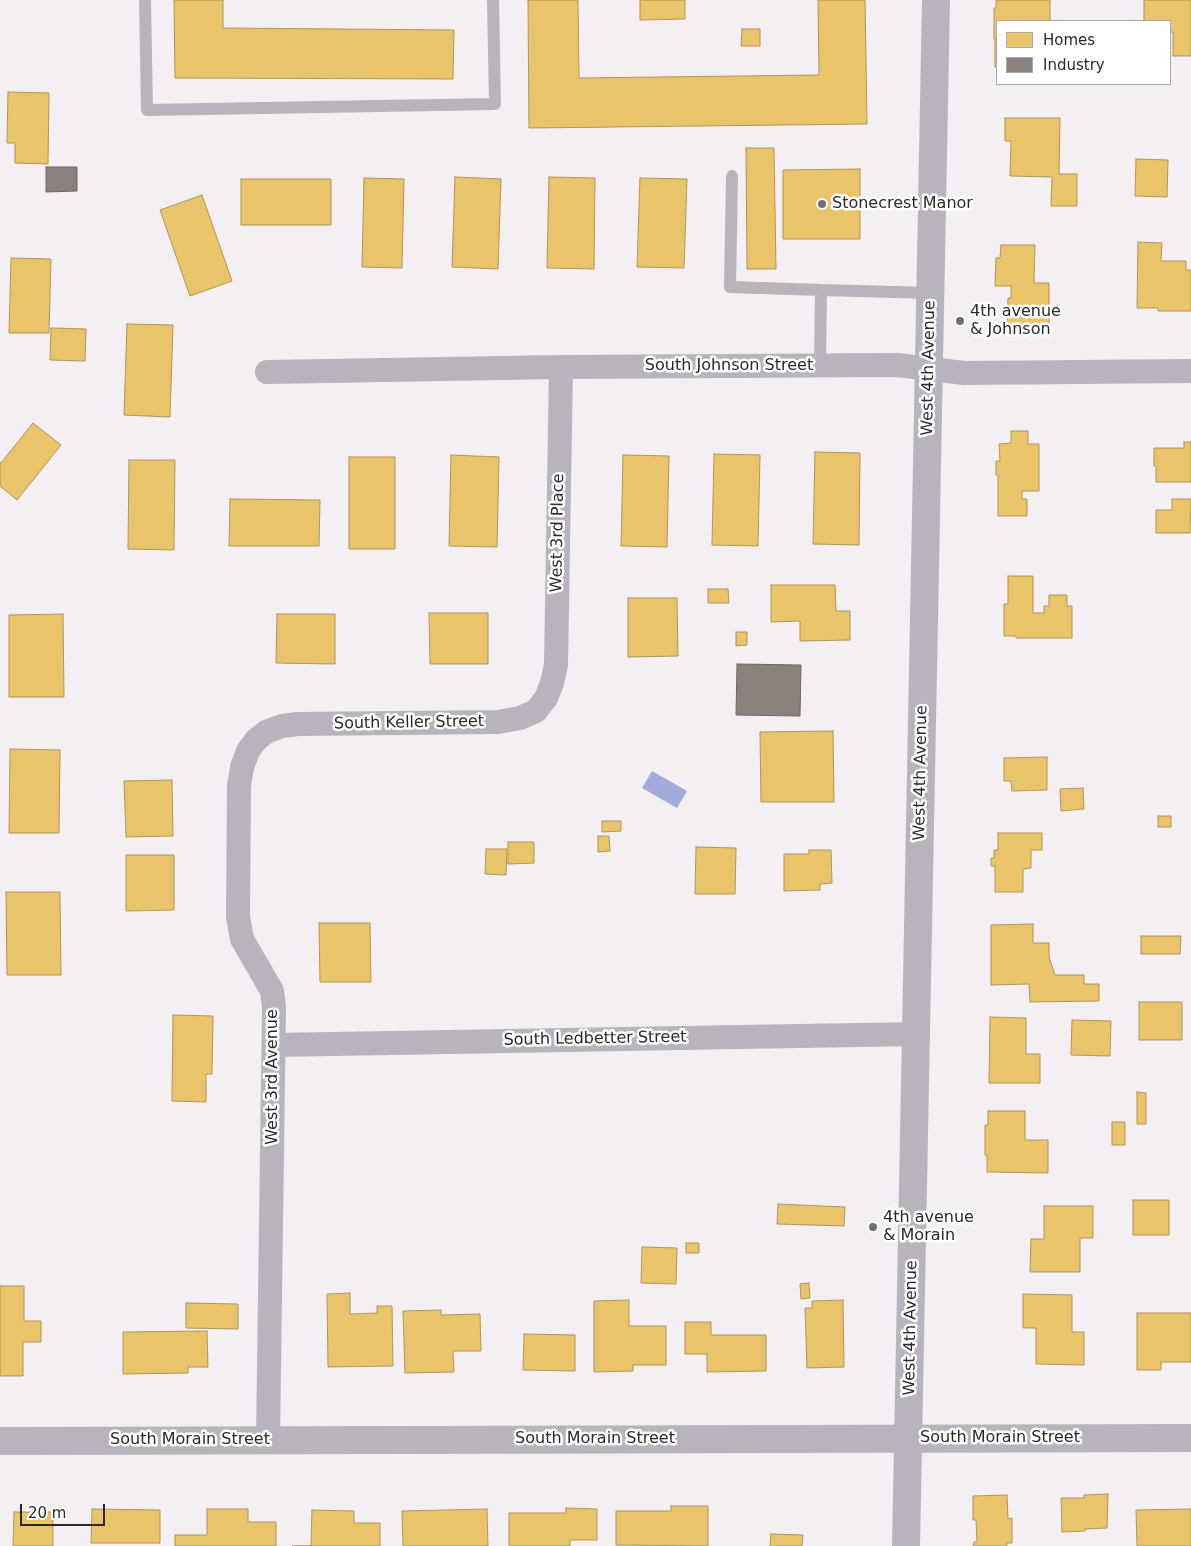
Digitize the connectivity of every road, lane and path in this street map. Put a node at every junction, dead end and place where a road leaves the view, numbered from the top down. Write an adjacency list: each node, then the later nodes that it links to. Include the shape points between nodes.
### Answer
1 (145, 0): 2 (lane, via 147,110 495,104)
2 (493, 0)
3 (936, 0): 6 (street, West 4th Avenue)
4 (732, 176): 5 (lane, via 730,287)
5 (821, 290): 6 (lane); 7 (lane)
6 (931, 293): 9 (street, West 4th Avenue)
7 (820, 365): 8 (street, South Johnson Street); 9 (street, South Johnson Street)
8 (561, 367): 11 (street, South Johnson Street); 12 (street, West 3rd Place, via 556,652 552,683)
9 (929, 368): 10 (street, South Johnson Street, via 964,372); 14 (street, West 4th Avenue)
10 (1191, 371)
11 (267, 372)
12 (546, 698): 13 (street, South Keller Street, via 536,711 498,722 298,724)
13 (266, 732): 15 (street, West 3rd Avenue, via 248,752 239,786 238,917 242,939 272,992)
14 (916, 1034): 15 (street, South Ledbetter Street); 17 (street, West 4th Avenue)
15 (274, 1044): 18 (street, West 3rd Avenue)
16 (1191, 1438): 17 (street, South Morain Street)
17 (908, 1439): 18 (street, South Morain Street); 20 (street, West 4th Avenue)
18 (268, 1440): 19 (street, South Morain Street)
19 (0, 1442)
20 (906, 1546)

